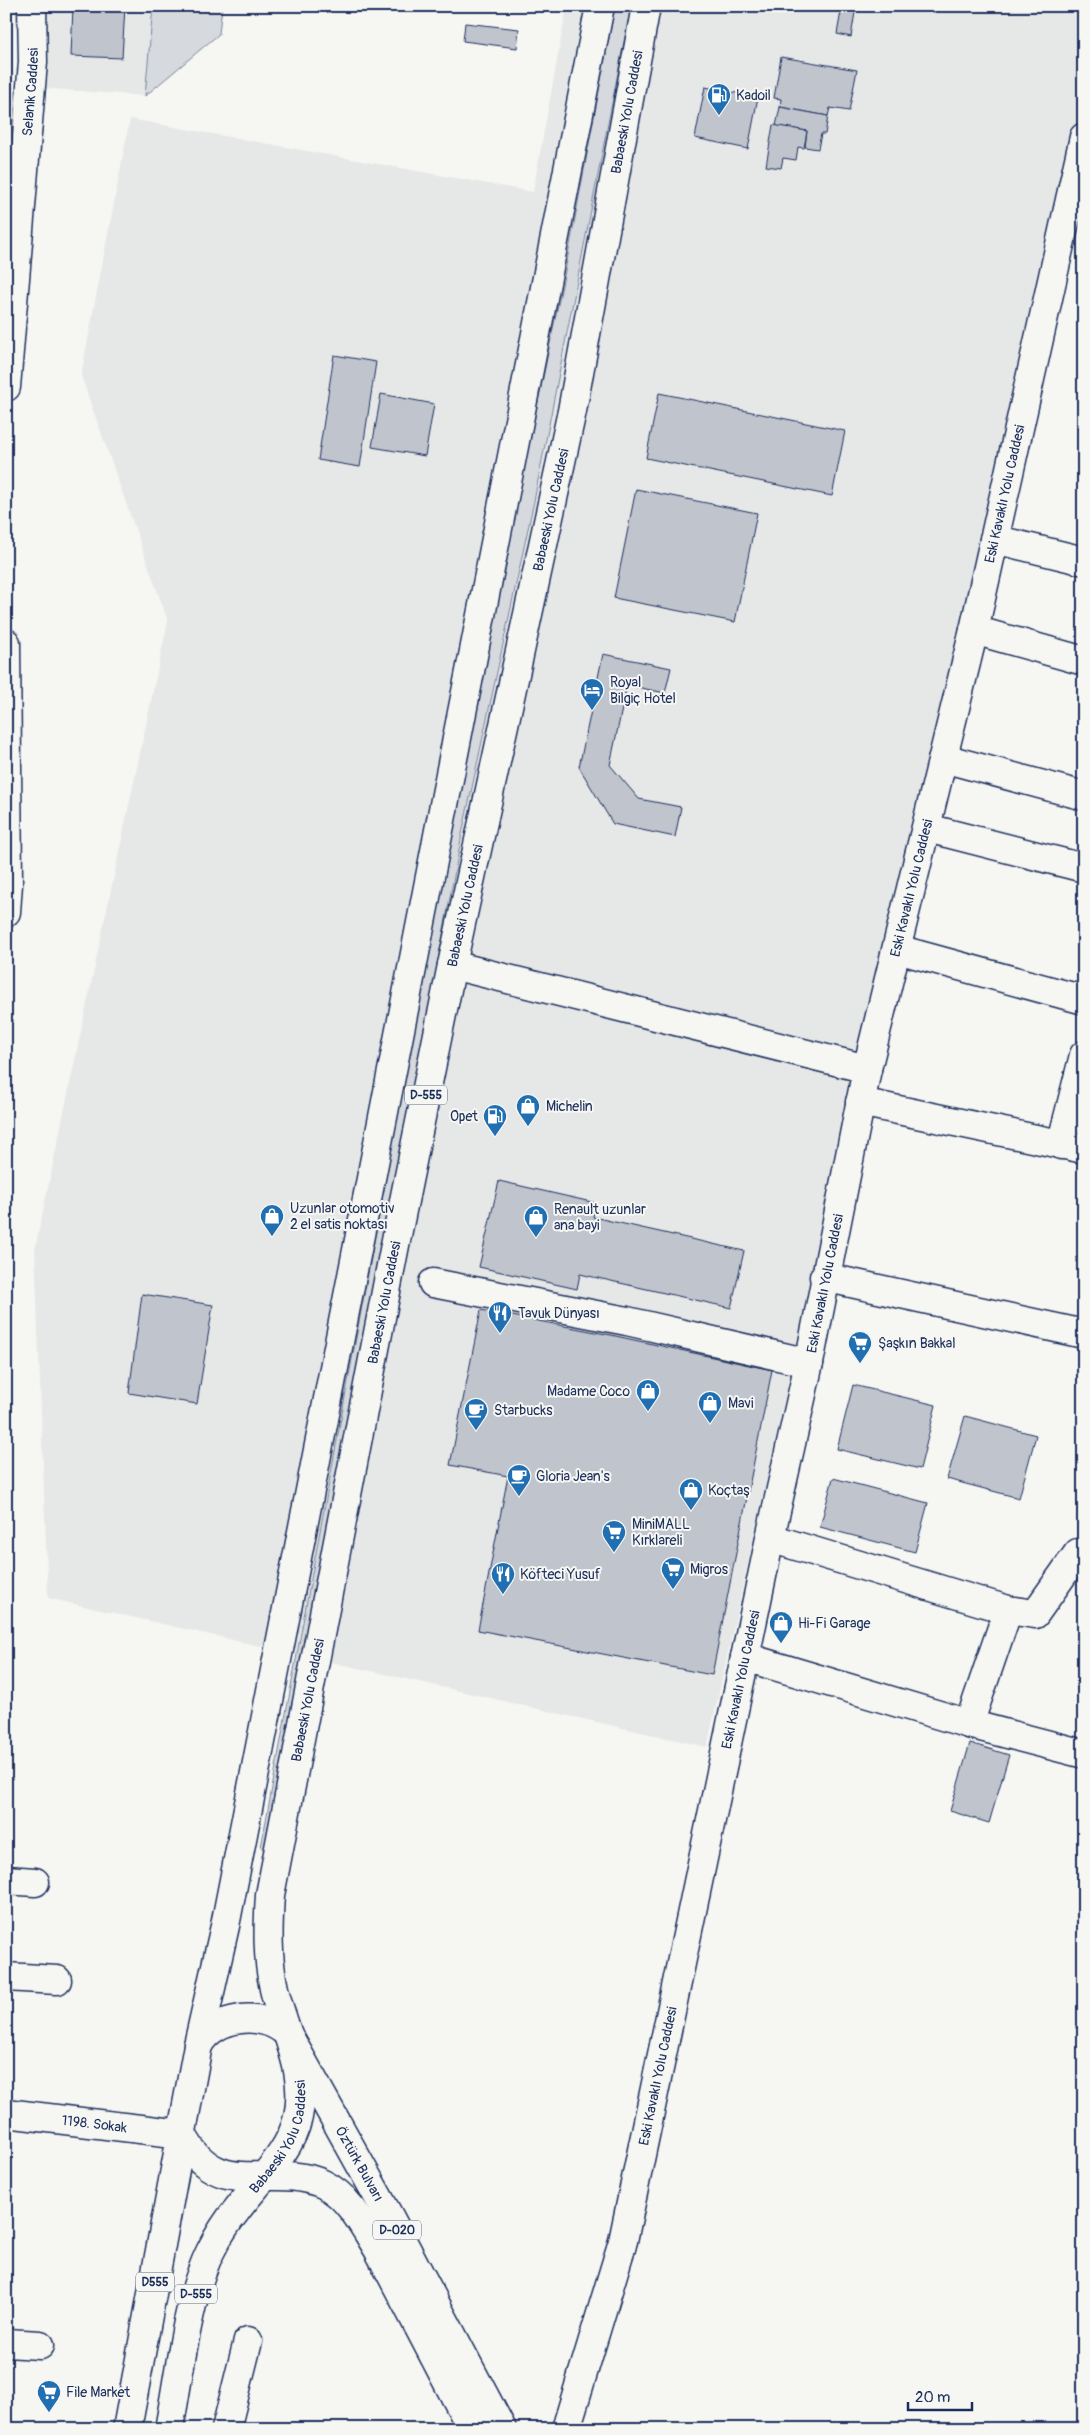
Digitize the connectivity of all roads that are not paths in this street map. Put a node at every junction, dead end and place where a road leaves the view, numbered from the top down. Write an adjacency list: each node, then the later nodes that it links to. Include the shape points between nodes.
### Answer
1 (32, 6): 5 (main road, Selanik Caddesi, via 32,62)
2 (600, 6): 38 (main road, D-555, via 230,1898)
3 (646, 6): 17 (main road, Babaeski Yolu Caddesi / D-555, via 572,411)
4 (1084, 137): 6 (main road, Eski Kavaklı Yolu Caddesi)
5 (6, 387)
6 (994, 539): 7 (main road); 8 (main road, Eski Kavaklı Yolu Caddesi)
7 (1084, 561)
8 (974, 630): 10 (main road); 11 (main road, Eski Kavaklı Yolu Caddesi)
9 (6, 643): 15 (main road)
10 (1084, 661)
11 (943, 758): 12 (main road); 13 (main road, Eski Kavaklı Yolu Caddesi)
12 (1084, 796)
13 (927, 828): 14 (main road); 16 (main road, Eski Kavaklı Yolu Caddesi)
14 (1084, 868)
15 (6, 912)
16 (897, 949): 18 (main road); 20 (main road, Eski Kavaklı Yolu Caddesi)
17 (452, 965): 20 (main road); 37 (main road, Babaeski Yolu Caddesi / D-555, via 270,1895 269,1960)
18 (1084, 1000)
19 (1084, 1056): 22 (main road)
20 (867, 1069): 21 (main road, Eski Kavaklı Yolu Caddesi)
21 (860, 1102): 22 (main road); 23 (main road, Eski Kavaklı Yolu Caddesi)
22 (1072, 1147)
23 (824, 1277): 25 (main road); 26 (main road, Eski Kavaklı Yolu Caddesi)
24 (433, 1283): 26 (main road, via 627,1321)
25 (1084, 1334)
26 (809, 1363): 27 (main road, Eski Kavaklı Yolu Caddesi)
27 (770, 1538): 29 (main road); 30 (main road, Eski Kavaklı Yolu Caddesi)
28 (1082, 1546): 29 (main road, via 1035,1614)
29 (1008, 1610): 31 (main road)
30 (745, 1657): 31 (main road); 50 (main road, Eski Kavaklı Yolu Caddesi, via 623,2240)
31 (969, 1724): 32 (main road)
32 (1084, 1754)
33 (6, 1880): 34 (main road)
34 (35, 1882)
35 (6, 1977): 36 (main road)
36 (57, 1980)
37 (287, 2032): 38 (main road, D-020, via 266,2019 236,2020 212,2028); 41 (main road, Babaeski Yolu Caddesi / D-555, via 300,2078 298,2119 290,2138); 49 (main road, Öztürk Bulvarı / D-020)
38 (198, 2044): 40 (main road, D-555)
39 (6, 2114): 40 (main road, 1198. Sokak)
40 (182, 2134): 41 (main road, via 196,2156 219,2171 233,2176); 45 (main road, D555)
41 (264, 2177): 46 (main road, Babaeski Yolu Caddesi / D-555, via 236,2211 206,2261 195,2298); 48 (main road, Öztürk Bulvarı / D-020, via 289,2177 324,2184 350,2208 379,2251)
42 (248, 2341): 47 (main road)
43 (6, 2344): 44 (main road)
44 (40, 2345)
45 (127, 2429)
46 (169, 2429)
47 (226, 2429)
48 (472, 2429)
49 (502, 2429)
50 (566, 2429)

